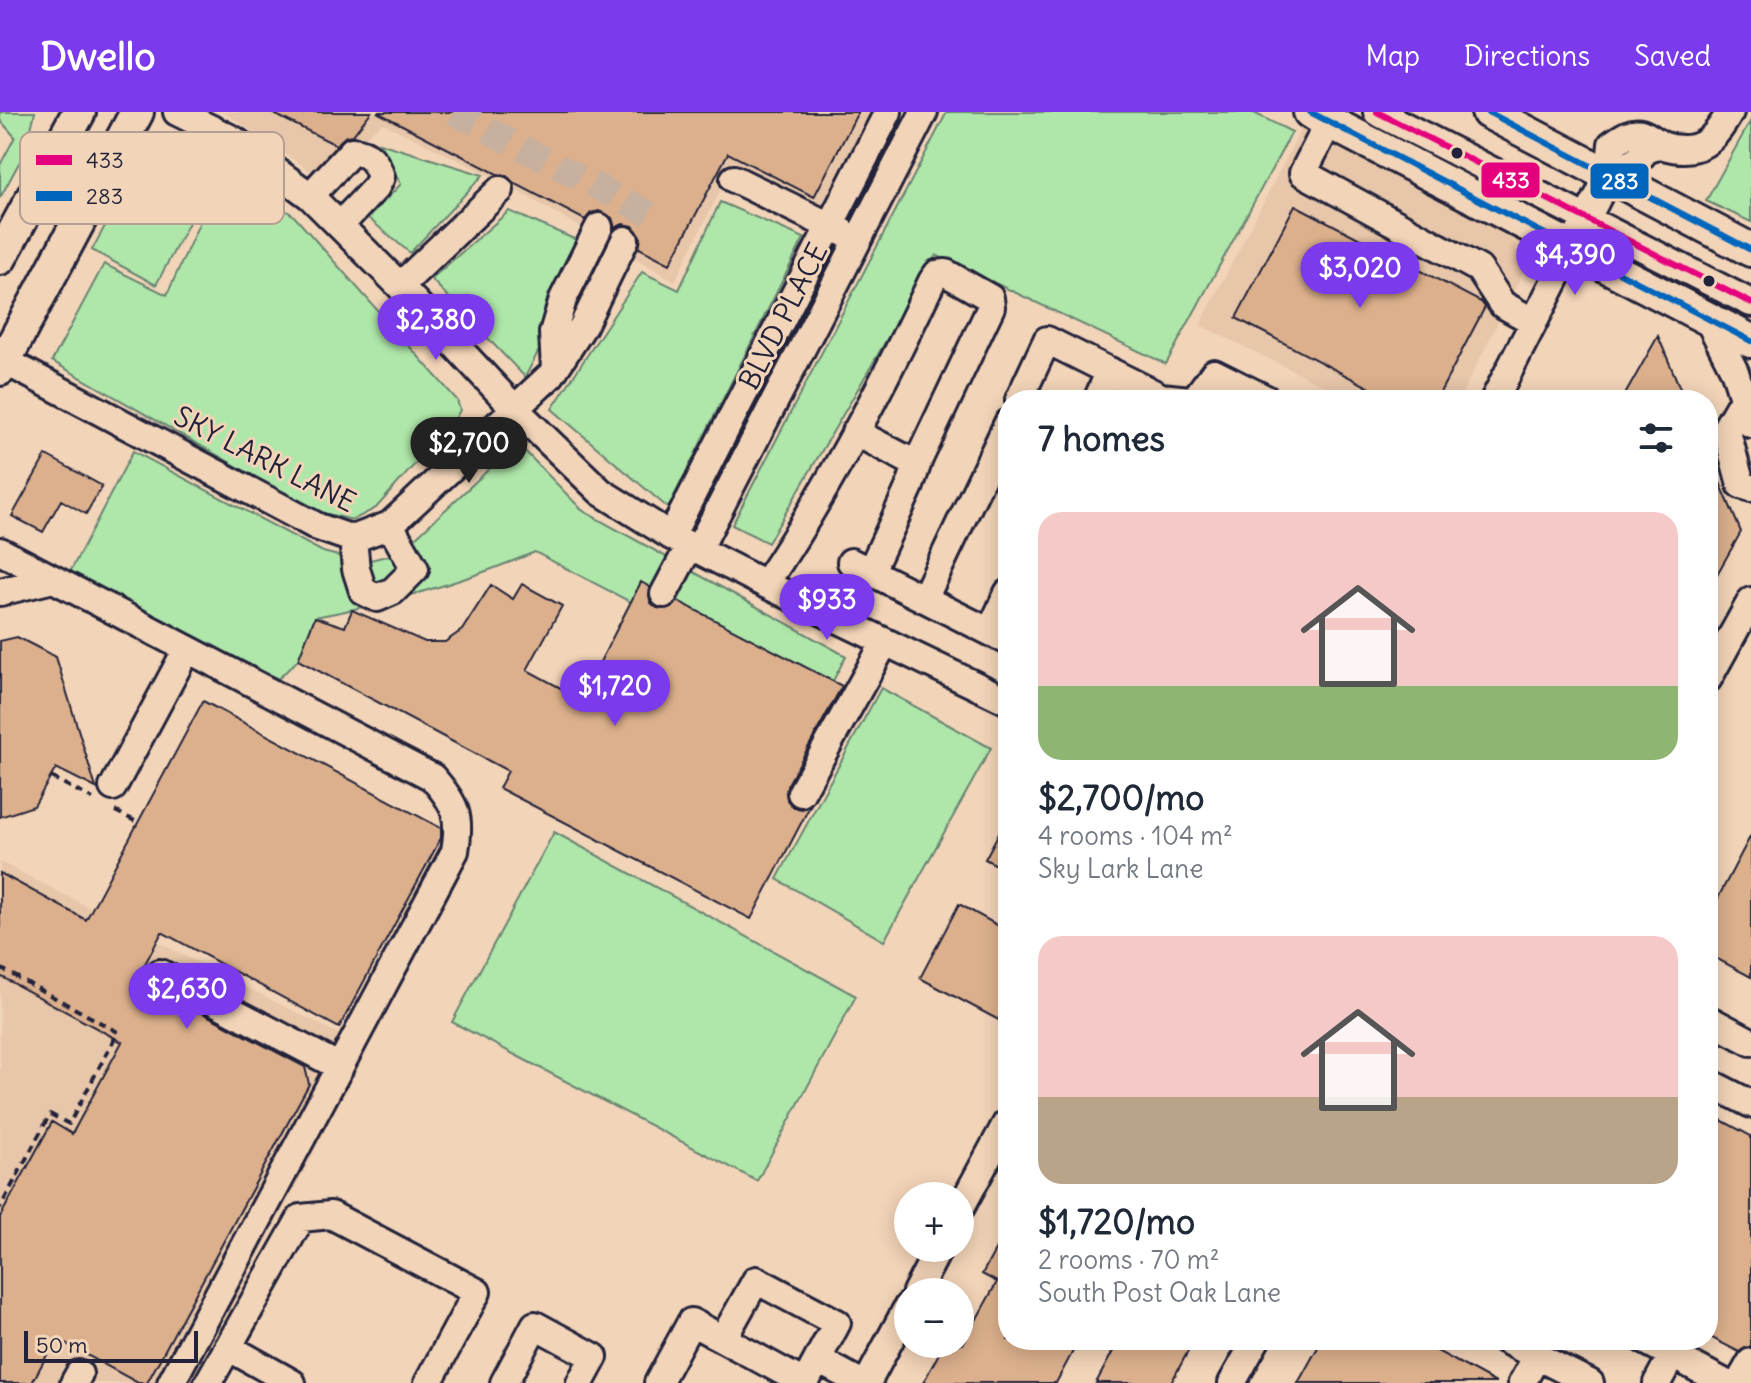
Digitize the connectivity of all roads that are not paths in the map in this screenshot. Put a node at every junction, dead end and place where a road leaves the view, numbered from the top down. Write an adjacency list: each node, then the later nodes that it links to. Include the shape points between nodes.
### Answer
1 (79, 112): 11 (main road)
2 (137, 112): 12 (main road)
3 (177, 112): 13 (street)
4 (888, 112): 23 (street, BLVD PLACE)
5 (924, 112): 26 (street, BLVD PLACE)
6 (1377, 112): 19 (street)
7 (1412, 112): 19 (street)
8 (1488, 112): 14 (main road)
9 (1730, 112): 14 (street, via 1701,148 1661,145)
10 (1320, 117): 27 (main road); 34 (street, via 1303,173 1479,269 1502,304)
11 (68, 132)
12 (126, 132)
13 (218, 132)
14 (1609, 175): 19 (street); 28 (main road)
15 (284, 177): 18 (street)
16 (734, 179): 23 (street)
17 (500, 190): 31 (street)
18 (310, 196): 22 (street); 22 (street, via 352,151 369,156 381,177)
19 (1590, 212): 27 (street); 30 (street); 32 (street)
20 (20, 221): 29 (main road)
21 (77, 224): 36 (main road)
22 (341, 224): 31 (street)
23 (829, 226): 26 (street); 54 (street, BLVD PLACE)
24 (599, 227): 37 (street, via 563,299 553,333)
25 (625, 240): 37 (street, SKY LARK LANE, via 583,326)
26 (858, 240): 54 (street, BLVD PLACE)
27 (1571, 249): 33 (main road); 34 (street)
28 (1751, 250)
29 (0, 258)
30 (1751, 285)
31 (400, 286): 46 (street)
32 (1751, 303)
33 (1708, 319): 35 (main road); 39 (street)
34 (1534, 322): 45 (street)
35 (1751, 344): 39 (street)
36 (2, 365): 53 (street, SKY LARK LANE, via 318,527)
37 (555, 369): 46 (street, SKY LARK LANE)
38 (1110, 371): 40 (street, via 1047,340); 41 (street); 42 (street)
39 (1735, 372): 47 (street)
40 (1024, 390)
41 (1101, 390)
42 (1145, 390)
43 (1200, 390): 44 (street, via 1214,373)
44 (1235, 390)
45 (1499, 390)
46 (515, 409): 52 (street, SKY LARK LANE); 54 (street, via 601,492)
47 (1747, 412): 51 (street, via 1726,428 1741,485)
48 (855, 432): 50 (street, via 912,462); 50 (street, via 932,281 946,273 990,298 991,307); 57 (street)
49 (998, 444): 60 (street)
50 (919, 459): 60 (street, via 910,486 860,568)
51 (1751, 488)
52 (390, 525): 53 (street, SKY LARK LANE); 53 (street, via 415,569 411,587 377,598 363,591)
53 (353, 539)
54 (686, 544): 57 (street); 59 (street)
55 (0, 551): 56 (street)
56 (53, 579): 58 (street); 64 (street)
57 (765, 584): 63 (street)
58 (0, 592)
59 (664, 594)
60 (924, 599): 62 (street)
61 (1751, 601): 65 (street)
62 (998, 636)
63 (885, 642): 66 (street); 68 (street)
64 (187, 649): 67 (street); 72 (street, via 432,777 457,813 455,851 356,1016)
65 (1718, 661)
66 (998, 696)
67 (113, 787)
68 (801, 793)
69 (160, 973): 72 (street)
70 (1718, 1024): 71 (street)
71 (1751, 1042)
72 (340, 1067): 89 (street)
73 (1718, 1087): 74 (street)
74 (1751, 1104)
75 (998, 1139): 76 (street)
76 (974, 1183)
77 (894, 1332): 98 (street)
78 (723, 1339): 85 (street, via 756,1280 837,1323); 95 (street, via 691,1322); 96 (street)
79 (228, 1347): 87 (street); 90 (street); 92 (street, via 301,1218 331,1215 477,1292)
80 (1250, 1350): 99 (street)
81 (1525, 1350): 84 (street)
82 (1675, 1350): 101 (street)
83 (1679, 1350): 102 (street)
84 (1537, 1356): 88 (street); 100 (street)
85 (818, 1360): 96 (street); 97 (street)
86 (1751, 1362): 103 (street)
87 (263, 1376): 91 (street)
88 (1578, 1380)
89 (171, 1383)
90 (208, 1383)
91 (292, 1383)
92 (428, 1383)
93 (504, 1383): 94 (street, via 535,1325 594,1357)
94 (580, 1383)
95 (658, 1383)
96 (804, 1383)
97 (861, 1383)
98 (867, 1383)
99 (1232, 1383)
100 (1522, 1383)
101 (1657, 1383)
102 (1725, 1383)
103 (1739, 1383)

